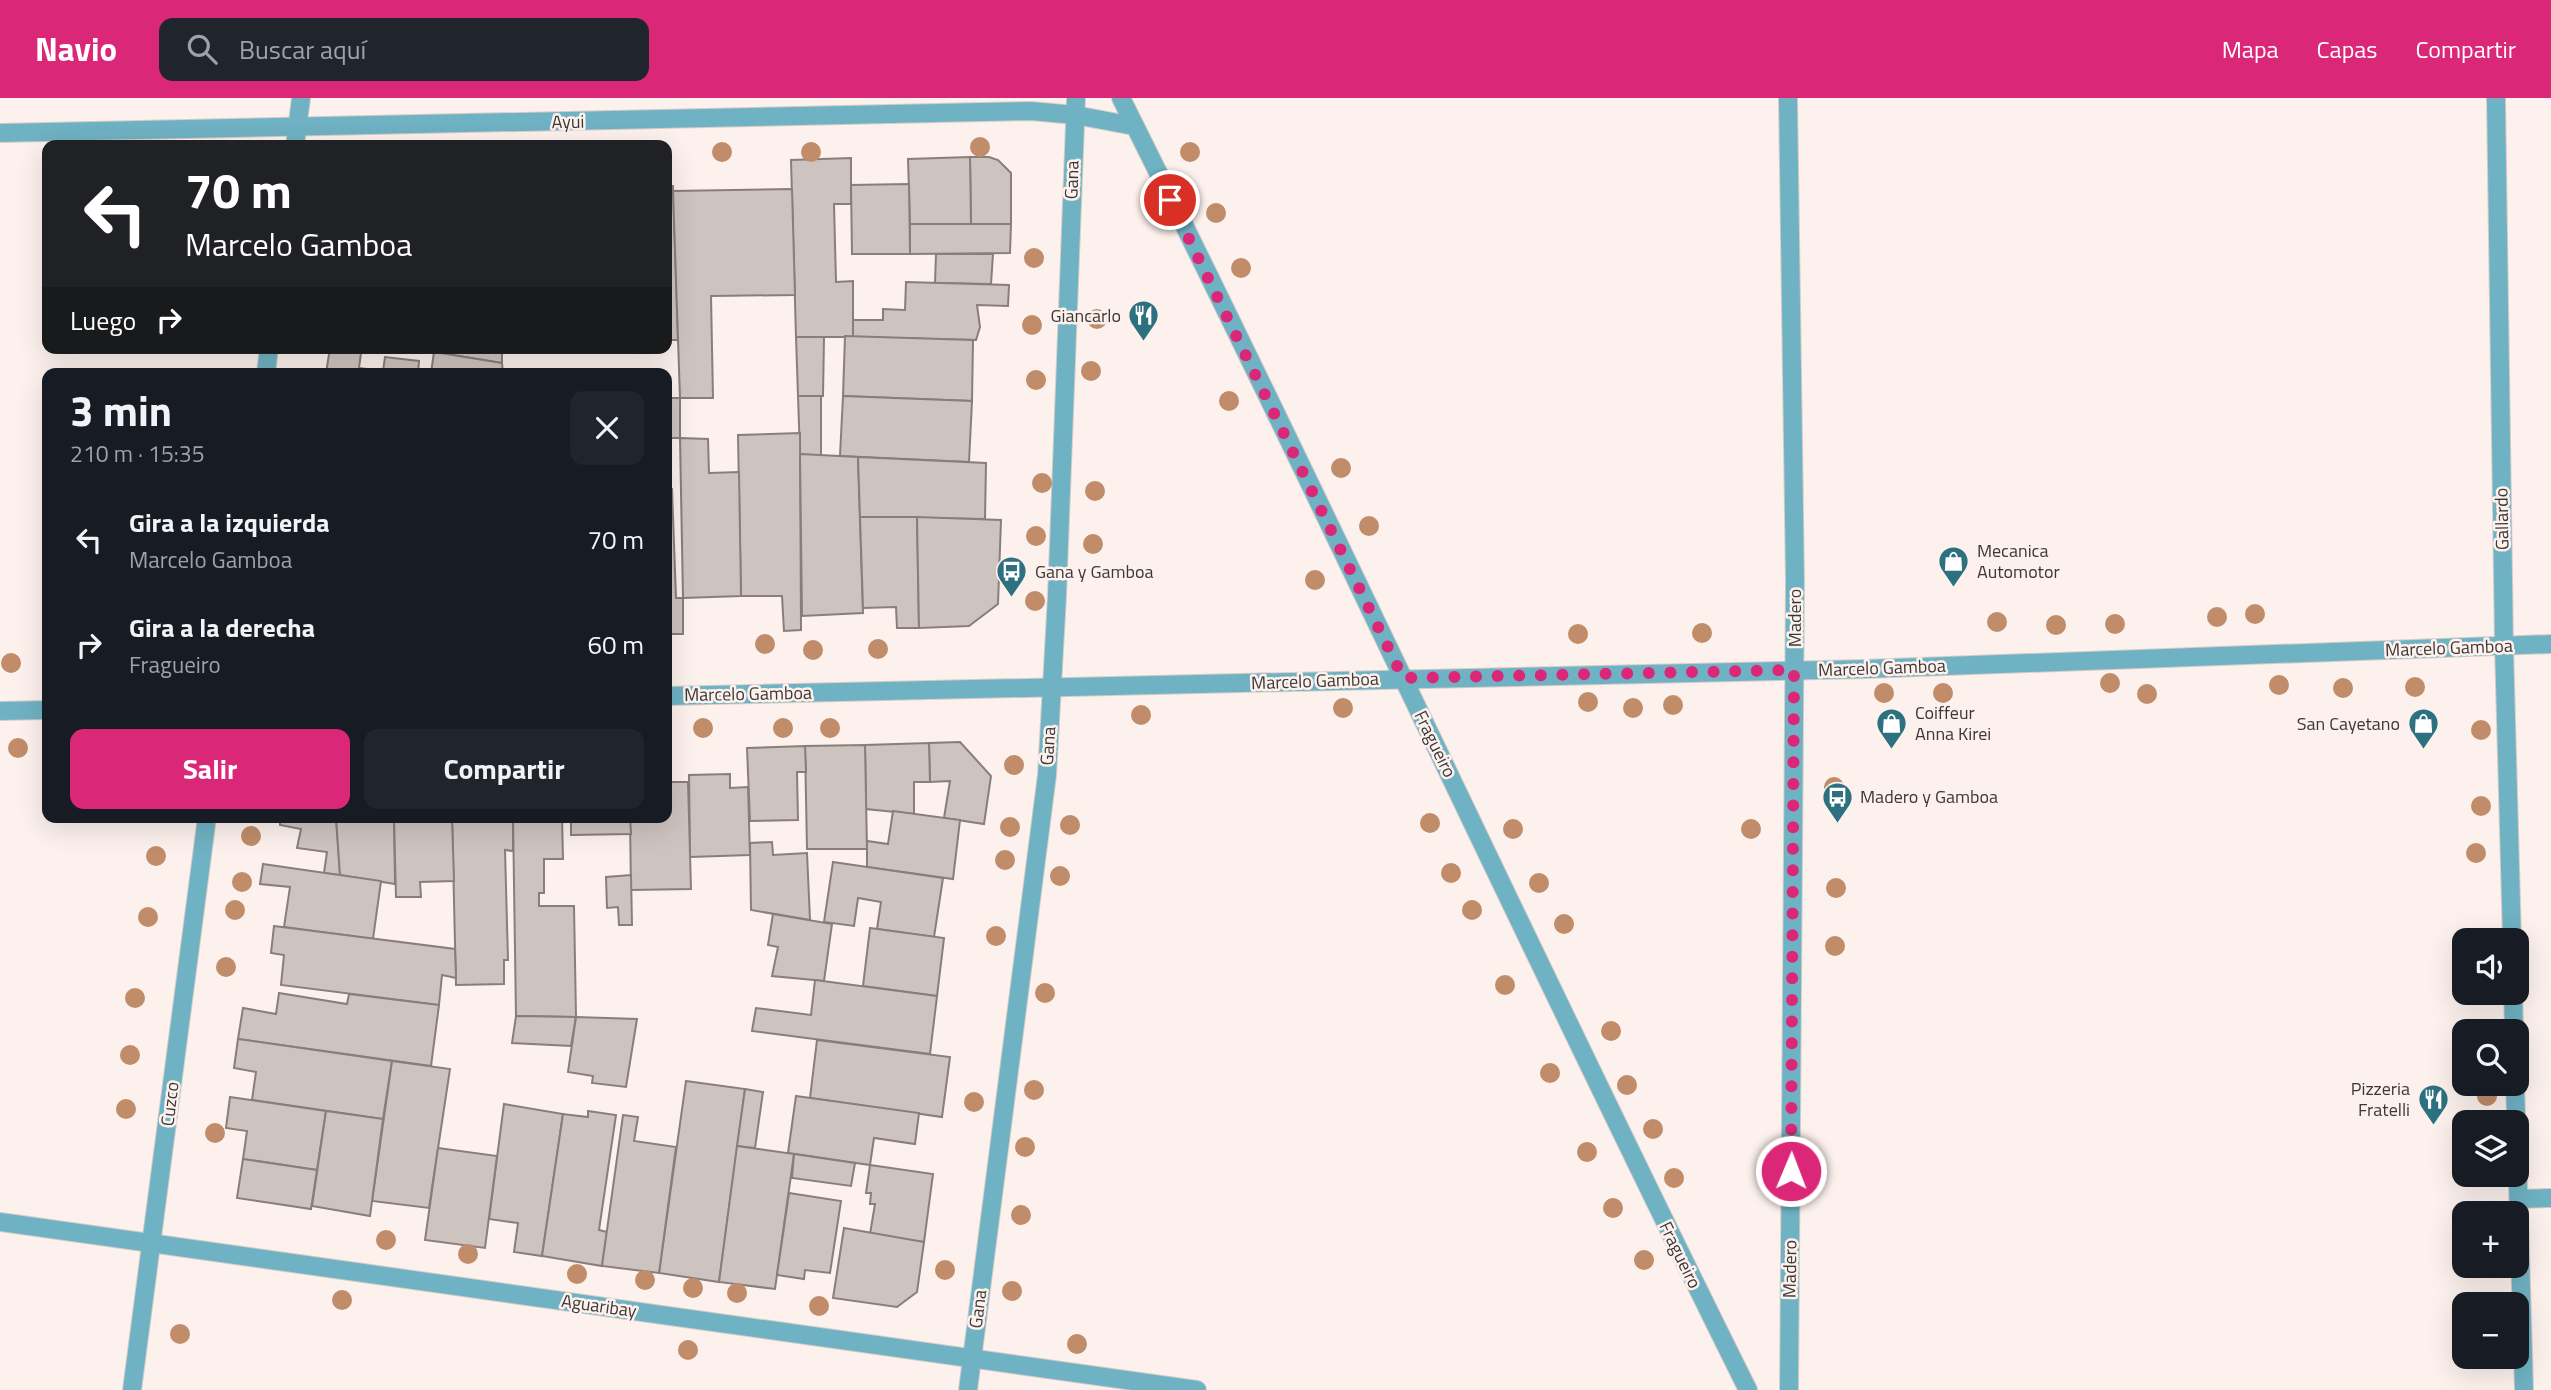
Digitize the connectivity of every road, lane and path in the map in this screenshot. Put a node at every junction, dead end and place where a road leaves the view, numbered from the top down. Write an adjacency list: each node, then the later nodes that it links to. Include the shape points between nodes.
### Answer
1 (301, 98): 6 (street)
2 (1121, 98): 7 (street, Fragueiro)
3 (1788, 98): 12 (street, Madero)
4 (2496, 98): 11 (street, Gallardo)
5 (1075, 107): 6 (street, Ayui); 7 (street, Ayui); 14 (street, Gana)
6 (298, 126): 8 (street, Ayui); 9 (street)
7 (1135, 126): 13 (street, Fragueiro)
8 (0, 133)
9 (296, 140)
10 (2551, 645): 11 (street, Marcelo Gamboa)
11 (2504, 646): 12 (street, Marcelo Gamboa); 19 (street, Gallardo)
12 (1794, 670): 13 (street, Marcelo Gamboa); 30 (street, Madero)
13 (1403, 678): 14 (street, Marcelo Gamboa); 29 (street, Fragueiro)
14 (1052, 688): 15 (street, Marcelo Gamboa); 25 (street, Gana, via 1047,775)
15 (672, 696)
16 (42, 710): 17 (street)
17 (0, 711)
18 (205, 823): 24 (street, Cuzco)
19 (2512, 928)
20 (2515, 1096): 22 (street)
21 (2551, 1198): 22 (street)
22 (2519, 1199): 31 (street)
23 (0, 1222): 24 (street, Aguaribay)
24 (152, 1242): 25 (street, Aguaribay); 26 (street, Cuzco)
25 (972, 1358): 27 (street, Gana); 28 (street, Aguaribay)
26 (132, 1390)
27 (968, 1390)
28 (1197, 1390)
29 (1748, 1390)
30 (1789, 1390)
31 (2524, 1390)

